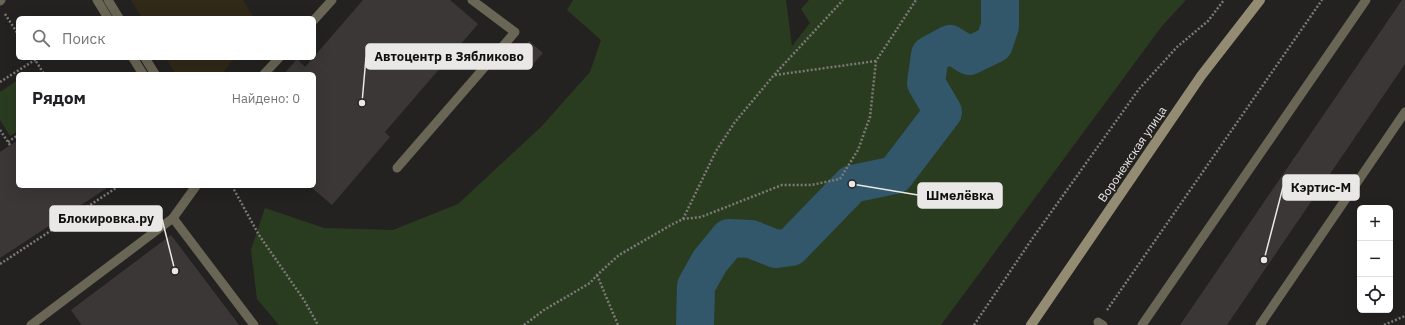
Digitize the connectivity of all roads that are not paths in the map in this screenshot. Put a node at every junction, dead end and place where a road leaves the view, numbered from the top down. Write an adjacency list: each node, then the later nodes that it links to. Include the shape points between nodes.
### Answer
1 (97, 0): 7 (lane)
2 (108, 0): 8 (lane)
3 (332, 0): 9 (lane)
4 (472, 0): 17 (lane, via 515,32)
5 (1260, 0): 22 (street, Воронежская улица, via 1201,76)
6 (1366, 0): 23 (lane)
7 (107, 16)
8 (118, 16)
9 (316, 18)
10 (134, 60): 13 (lane)
11 (145, 60): 14 (lane)
12 (277, 60): 15 (lane)
13 (142, 72)
14 (154, 72)
15 (266, 72)
16 (1405, 112): 24 (lane)
17 (397, 168)
18 (195, 188): 19 (lane)
19 (173, 218): 20 (lane); 21 (lane)
20 (31, 325)
21 (254, 325)
22 (1031, 325)
23 (1142, 325)
24 (1260, 325)

